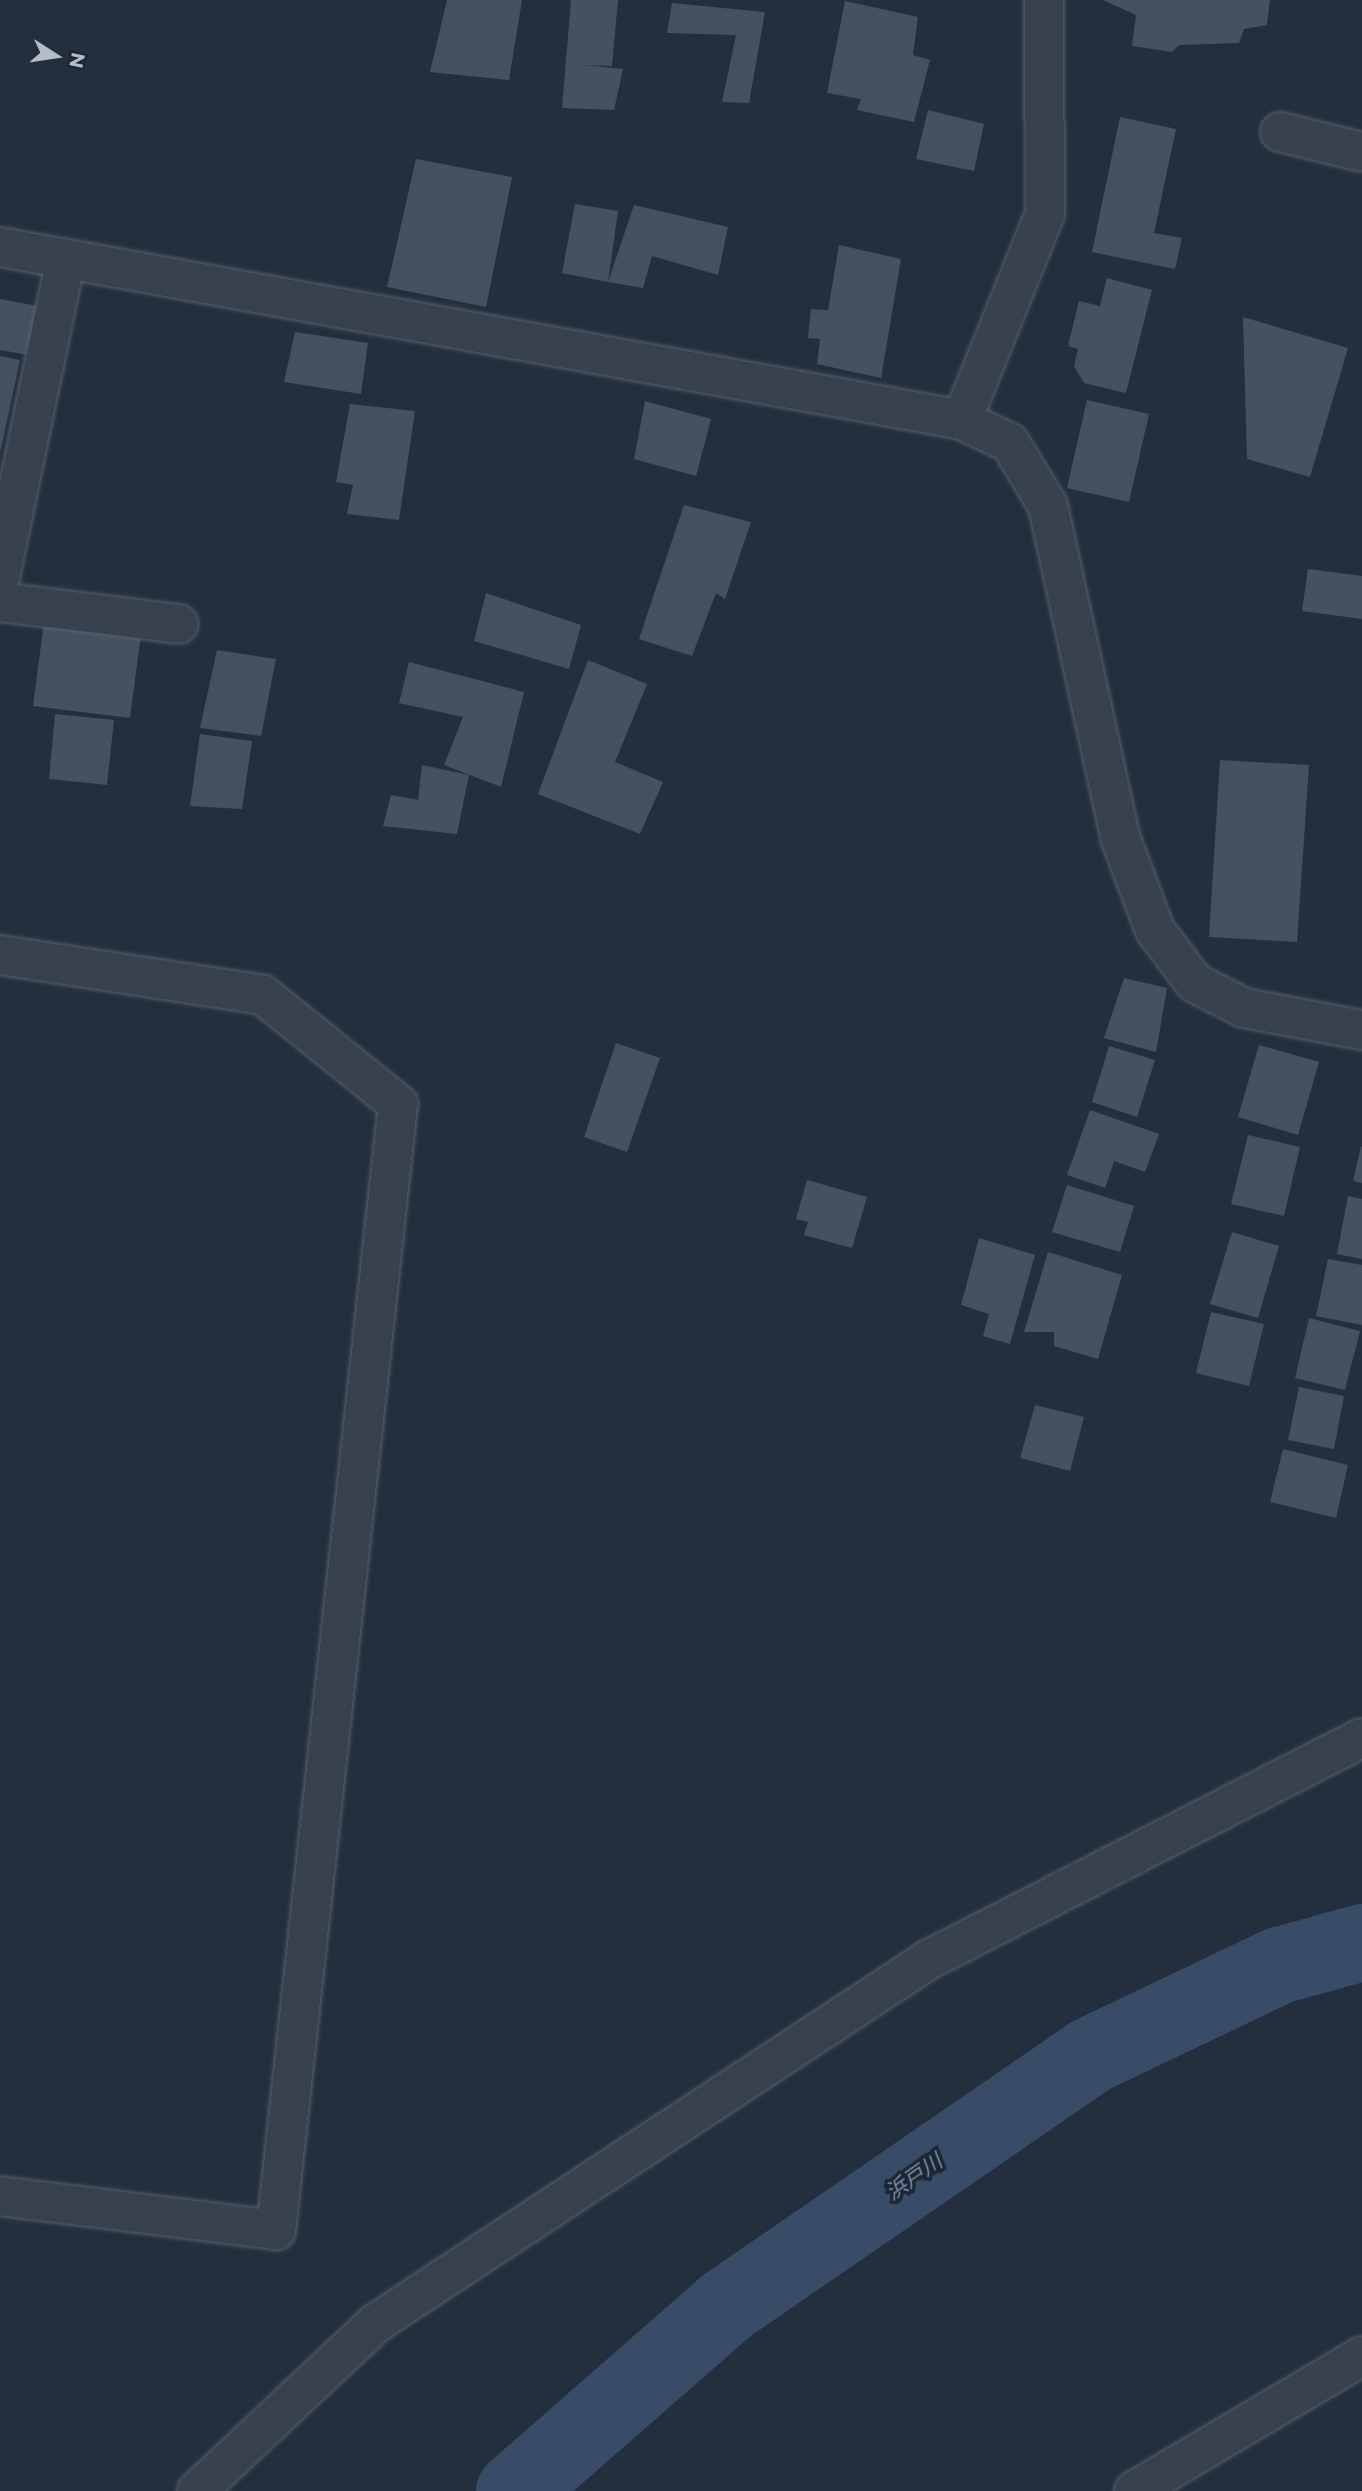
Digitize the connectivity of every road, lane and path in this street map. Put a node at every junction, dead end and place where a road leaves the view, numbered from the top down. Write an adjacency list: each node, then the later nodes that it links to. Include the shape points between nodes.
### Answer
1 (1044, 0): 6 (street, via 1045,214)
2 (1280, 132): 3 (street)
3 (1362, 152)
4 (0, 247): 5 (street)
5 (66, 259): 6 (street); 7 (street)
6 (962, 420): 11 (street, via 1010,443 1048,506 1120,837 1155,930 1195,983 1244,1008)
7 (0, 578)
8 (0, 603): 9 (street)
9 (179, 624)
10 (0, 955): 13 (street, via 263,995 398,1104 276,2230)
11 (1362, 1030)
12 (1362, 1738): 15 (street, via 928,1960 376,2323)
13 (0, 2196)
14 (1362, 2356): 16 (street)
15 (197, 2491)
16 (1134, 2491)

